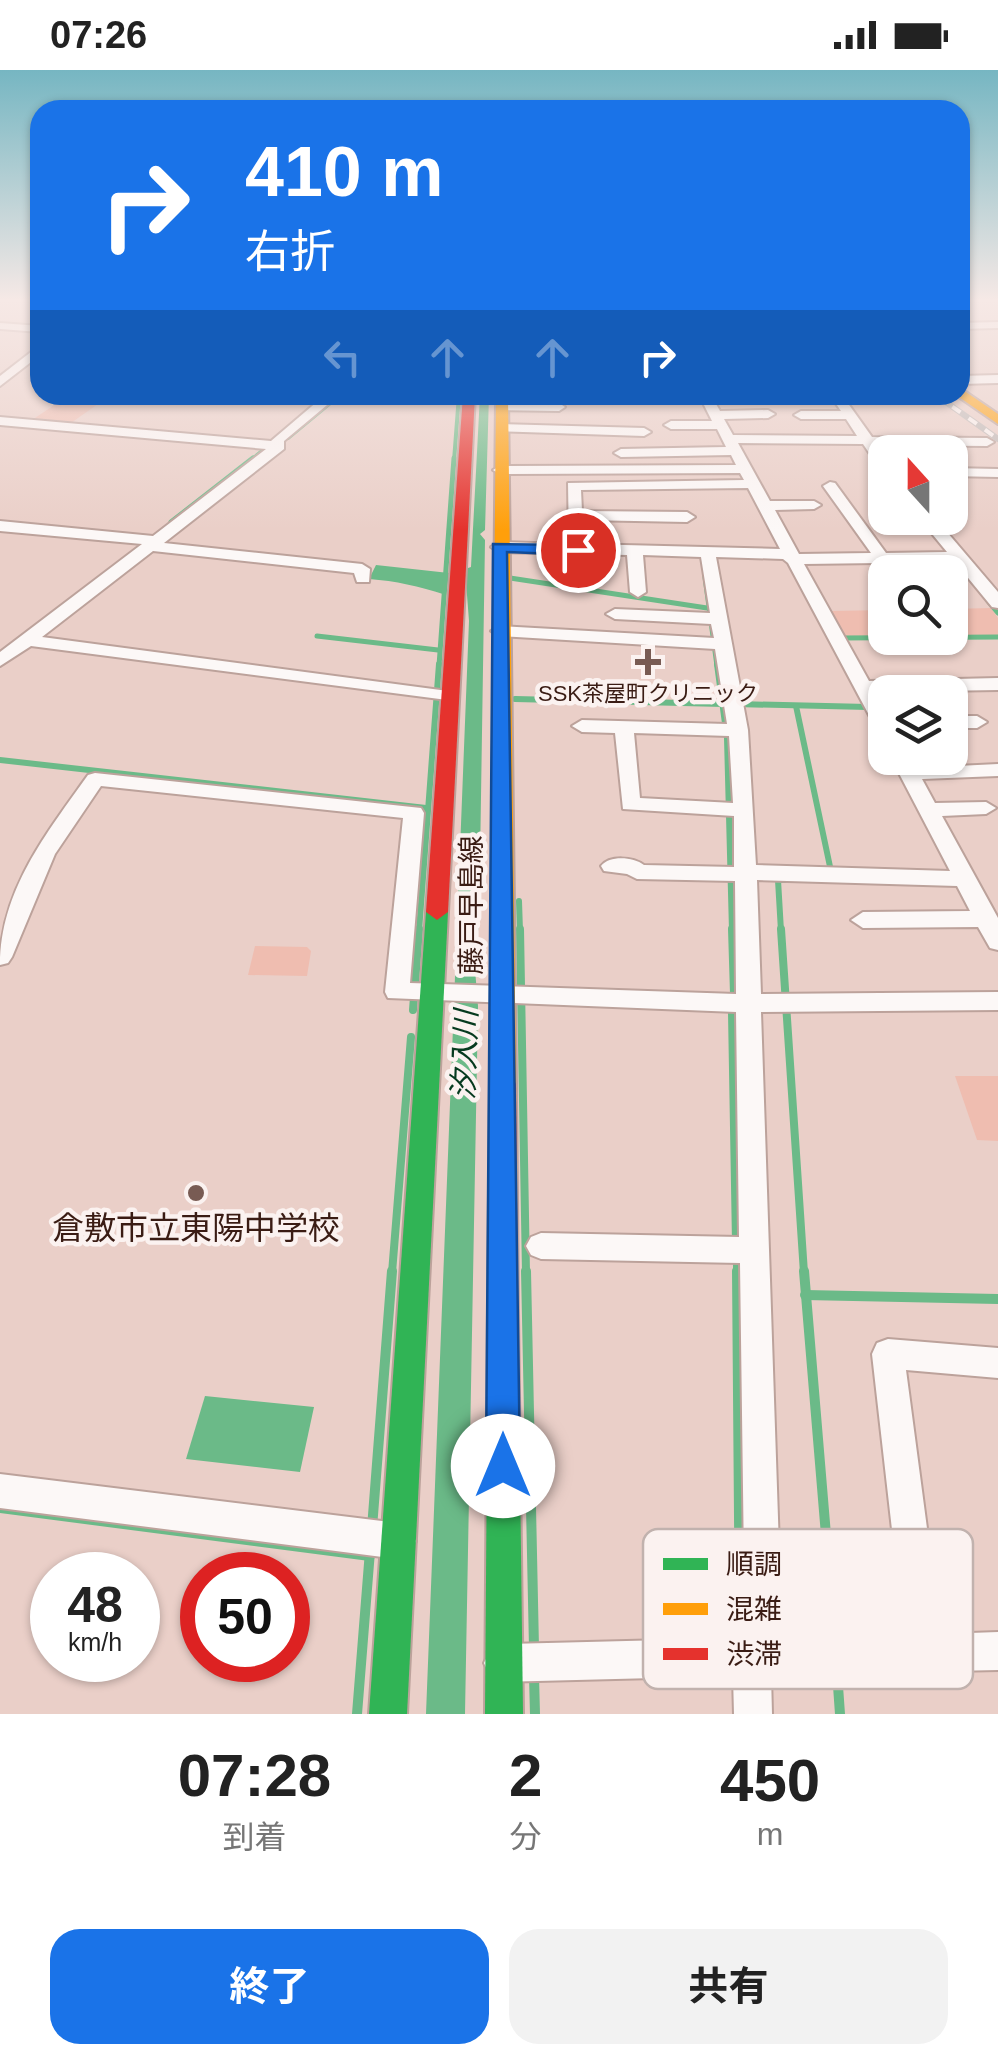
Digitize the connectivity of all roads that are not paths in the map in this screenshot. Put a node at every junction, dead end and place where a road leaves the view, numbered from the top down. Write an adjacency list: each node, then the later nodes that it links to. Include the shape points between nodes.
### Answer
1 (970, 380): 2 (street)
2 (998, 380)
3 (970, 399): 14 (street)
4 (321, 405): 22 (street)
5 (468, 405): 59 (street)
6 (710, 405): 16 (street)
7 (841, 405): 12 (street)
8 (559, 407): 9 (street)
9 (507, 414): 17 (street); 26 (street, 藤戸早島線)
10 (768, 414): 16 (street)
11 (801, 415): 12 (street)
12 (846, 415): 19 (street)
13 (668, 418): 16 (street)
14 (998, 420)
15 (0, 421): 22 (street)
16 (723, 428): 19 (street); 23 (street); 25 (street)
17 (554, 432): 18 (street); 24 (street)
18 (644, 432)
19 (864, 440): 20 (street); 21 (street)
20 (986, 442)
21 (868, 445)
22 (279, 446): 36 (street)
23 (621, 453)
24 (561, 455)
25 (742, 468): 26 (street); 29 (street)
26 (507, 470): 37 (street, 藤戸早島線)
27 (968, 472): 28 (street)
28 (998, 472)
29 (750, 484): 32 (street); 33 (street, via 573,486)
30 (830, 486): 42 (street)
31 (814, 505): 32 (street)
32 (766, 506): 44 (street)
33 (575, 515): 38 (street); 40 (street, via 686,514)
34 (0, 526): 36 (street)
35 (941, 535): 43 (street)
36 (153, 544): 46 (street, via 362,569); 53 (street)
37 (506, 548): 38 (street); 52 (street, 藤戸早島線)
38 (578, 550): 39 (street)
39 (635, 554): 40 (street); 48 (street)
40 (702, 554): 44 (street); 51 (street)
41 (868, 555): 44 (street)
42 (880, 555)
43 (957, 555)
44 (789, 556): 57 (street)
45 (968, 565): 47 (street)
46 (362, 579)
47 (991, 587): 49 (street)
48 (638, 592)
49 (998, 603)
50 (614, 614): 51 (street)
51 (712, 618): 54 (street)
52 (507, 632): 54 (street); 79 (street, 藤戸早島線)
53 (27, 640): 55 (street); 59 (street)
54 (716, 643): 60 (street)
55 (0, 661)
56 (998, 684): 57 (street)
57 (866, 686): 58 (street)
58 (868, 690)
59 (439, 696): 78 (street)
60 (731, 720): 64 (street); 69 (street)
61 (968, 722): 62 (street)
62 (977, 722)
63 (582, 726): 64 (street)
64 (624, 728): 69 (street, via 630,804)
65 (968, 770): 66 (street)
66 (998, 770)
67 (915, 775): 70 (street)
68 (986, 808): 70 (street)
69 (736, 809): 72 (street)
70 (936, 810): 73 (street)
71 (612, 866): 72 (street)
72 (737, 873): 73 (street); 81 (street)
73 (967, 878): 74 (street)
74 (987, 919): 75 (street); 76 (street)
75 (863, 920)
76 (998, 942)
77 (0, 957): 78 (street, via 44,853 95,779 414,813 397,992)
78 (421, 992): 79 (street); 88 (street)
79 (508, 997): 81 (street); 90 (street, 藤戸早島線)
80 (998, 1001): 81 (street)
81 (748, 1003): 83 (street)
82 (541, 1246): 83 (street)
83 (742, 1249): 86 (street)
84 (998, 1363): 87 (street, via 888,1354)
85 (0, 1491): 88 (street)
86 (753, 1529)
87 (910, 1529)
88 (380, 1539): 92 (street)
89 (643, 1659): 90 (street)
90 (524, 1662): 93 (street, 藤戸早島線)
91 (755, 1689): 94 (street)
92 (388, 1714)
93 (504, 1714)
94 (753, 1714)

